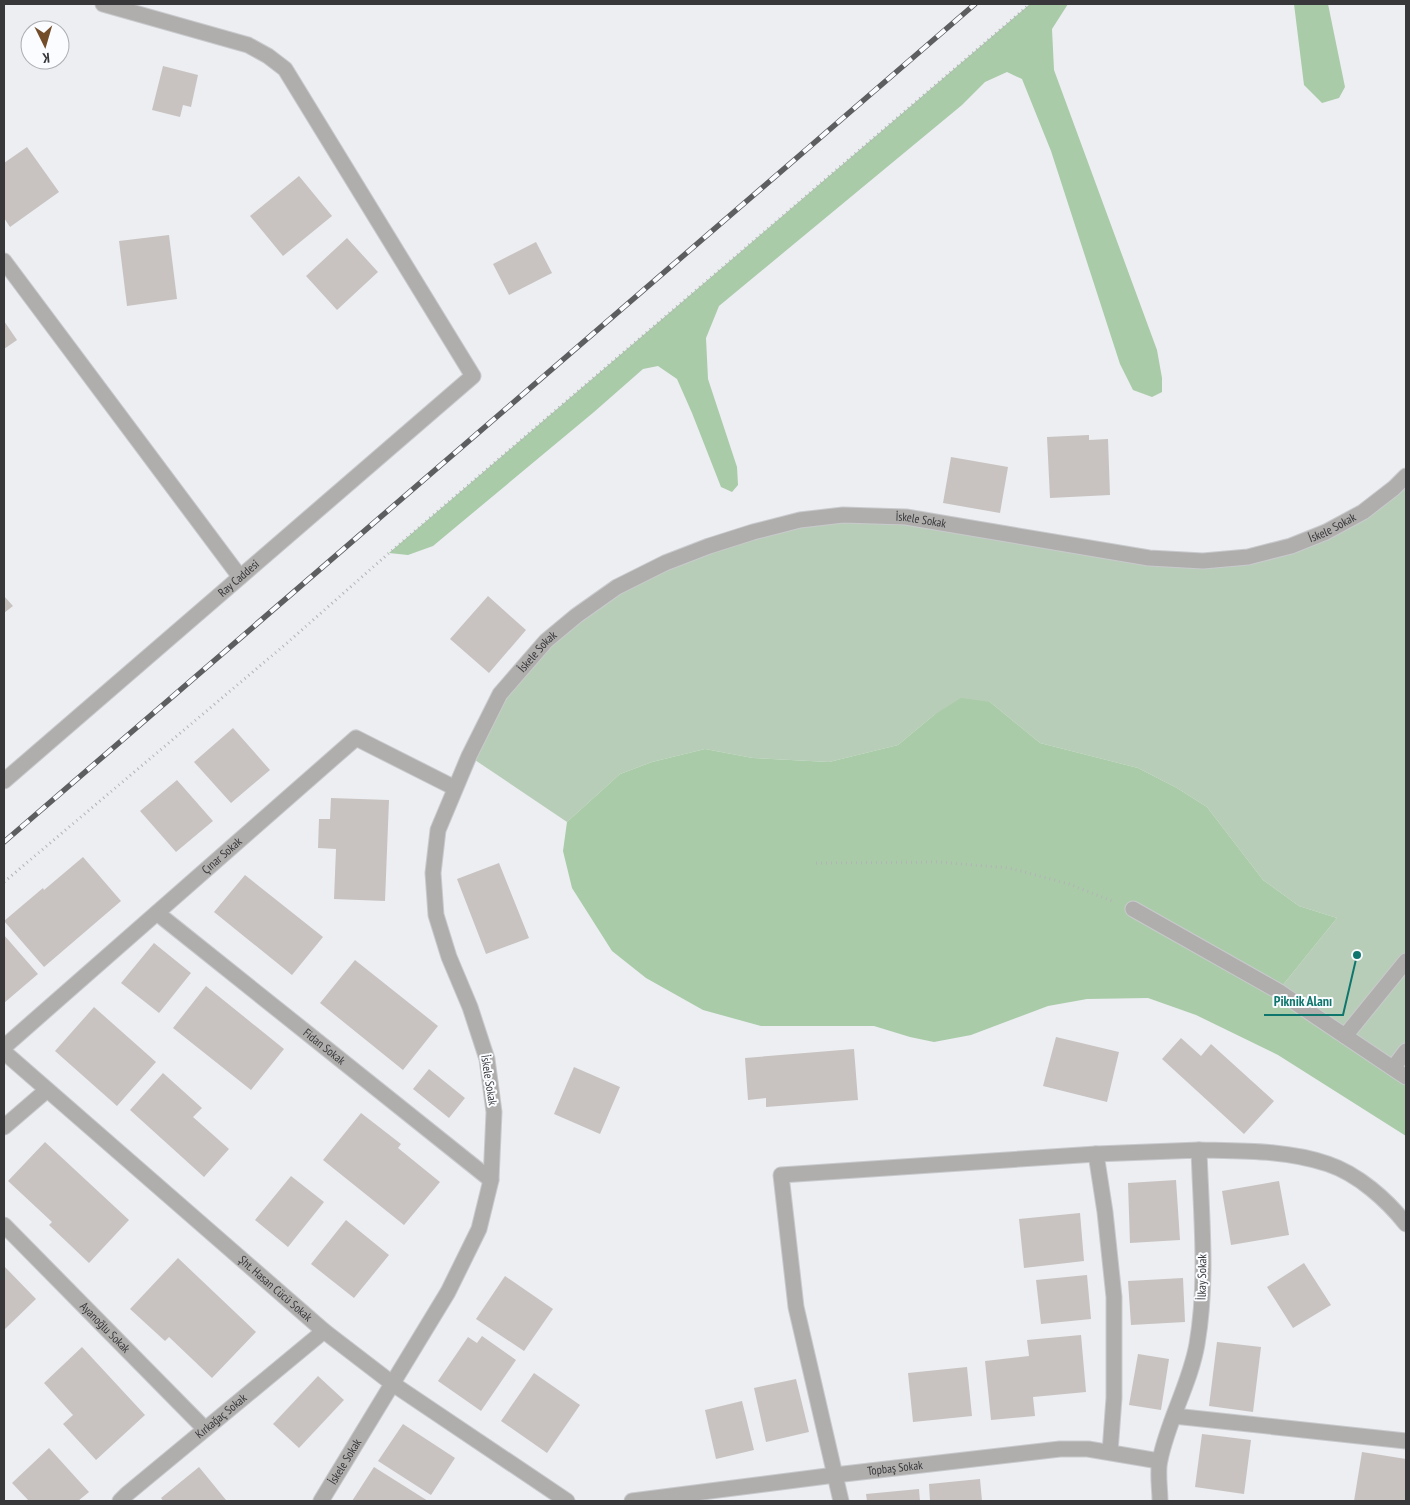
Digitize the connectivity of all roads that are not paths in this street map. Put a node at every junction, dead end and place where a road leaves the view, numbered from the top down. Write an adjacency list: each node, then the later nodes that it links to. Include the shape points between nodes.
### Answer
1 (103, 4): 4 (street, Ray Caddesi, via 248,45 285,70 473,376)
2 (4, 261): 4 (street)
3 (1406, 476): 6 (street, İskele Sokak, via 1362,512 1326,532 1292,546 1248,557 1203,562 1149,558 906,518 843,514 800,520 709,546 617,587 546,641 500,694)
4 (240, 577): 5 (street, Ray Caddesi)
5 (4, 781)
6 (455, 788): 8 (street, Çınar Sokak, via 356,738); 20 (street, İskele Sokak, via 438,830 433,873 436,915 487,1058 494,1112)
7 (1133, 909): 10 (street, via 1278,992)
8 (157, 913): 11 (street, Çınar Sokak); 20 (street, Fidan Sokak)
9 (1406, 961): 10 (street)
10 (1345, 1036): 14 (street)
11 (4, 1047)
12 (1406, 1051): 14 (street)
13 (4, 1052): 16 (street, Şht. Hasan Cücü Sokak)
14 (1393, 1068): 15 (street)
15 (1406, 1077)
16 (46, 1090): 17 (street); 23 (street, Şht. Hasan Cücü Sokak)
17 (4, 1126)
18 (1199, 1150): 19 (street); 21 (street, via 1264,1152 1330,1164 1355,1177 1378,1195); 25 (street, İlkay Sokak, via 1203,1261 1201,1308 1197,1345)
19 (1096, 1154): 28 (street, via 1114,1297 1114,1398); 30 (street, via 781,1175 796,1307)
20 (491, 1180): 24 (street, İskele Sokak, via 479,1229 448,1292)
21 (1406, 1224)
22 (4, 1225): 26 (street, Ayanoğlu Sokak)
23 (324, 1330): 24 (street, Şht. Hasan Cücü Sokak); 26 (street, Kırkağaç Sokak)
24 (393, 1384): 32 (street, İskele Sokak); 33 (street, Şht. Hasan Cücü Sokak)
25 (1174, 1416): 27 (street); 29 (street, İlkay Sokak)
26 (205, 1429): 31 (street, Kırkağaç Sokak)
27 (1406, 1441)
28 (1110, 1452): 29 (street, Topbaş Sokak); 30 (street, Topbaş Sokak, via 1060,1449)
29 (1159, 1461): 36 (street, İlkay Sokak)
30 (834, 1475): 34 (street, Topbaş Sokak); 35 (street)
31 (120, 1501)
32 (322, 1501)
33 (566, 1501)
34 (632, 1501)
35 (841, 1501)
36 (1160, 1501)

